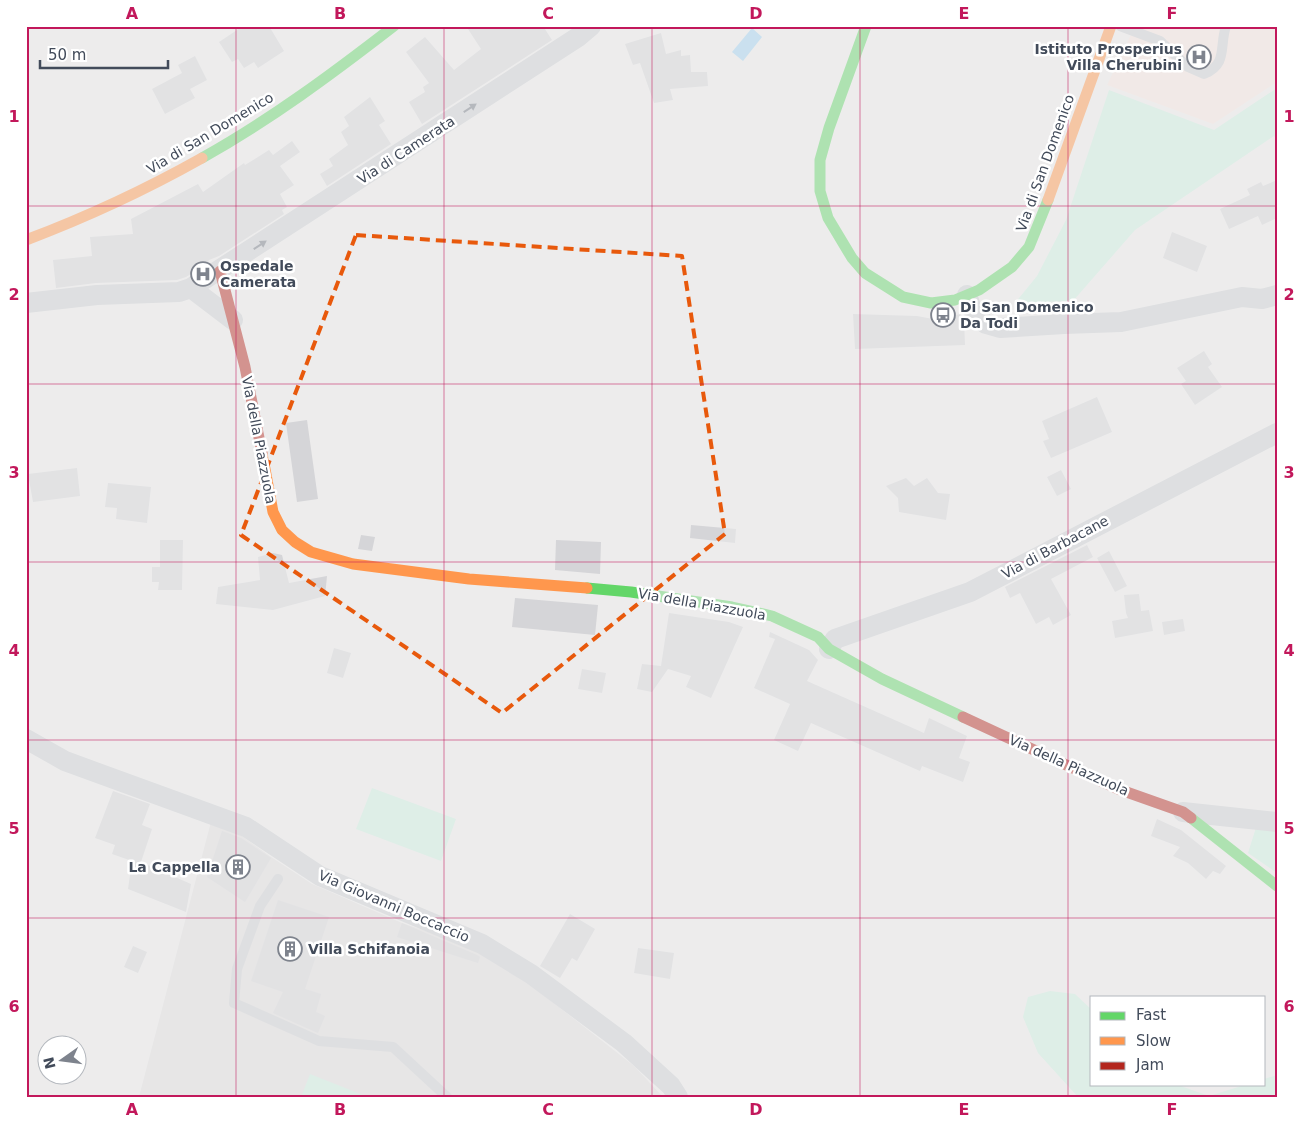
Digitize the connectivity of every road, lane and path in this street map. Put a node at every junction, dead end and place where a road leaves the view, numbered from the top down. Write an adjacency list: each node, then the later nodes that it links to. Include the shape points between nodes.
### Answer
1 (394, 26): 7 (street, Via di San Domenico, via 264,121 187,168 110,207)
2 (591, 26): 8 (street, Via di Camerata, one-way to 2)
3 (866, 26): 10 (street, Via di San Domenico, via 820,160 820,191 828,218 865,273 895,294 931,303)
4 (1111, 26): 10 (street, Via di San Domenico, via 1044,215 1029,247 1002,275)
5 (1120, 26): 6 (lane, via 1160,41 1188,67 1204,74 1214,70 1220,61)
6 (1226, 26)
7 (26, 240)
8 (220, 271): 9 (street); 13 (street, Via della Piazzuola)
9 (191, 288): 12 (street, via 179,292 96,294); 13 (street)
10 (967, 295): 11 (street, via 977,317 1000,328 1121,322 1242,297 1262,299)
11 (1277, 295)
12 (26, 303)
13 (233, 320): 15 (street, Via della Piazzuola, via 273,512 282,530 311,552 353,564 460,578 631,592 732,607 772,616 818,637)
14 (1277, 432): 15 (street, Via di Barbacane, via 970,592 835,639)
15 (829, 649): 17 (street, Via della Piazzuola, via 882,679 1118,789)
16 (26, 739): 22 (street, Via Giovanni Boccaccio, via 65,761 246,827 320,876 482,944 531,974 624,1043 671,1086)
17 (1183, 812): 18 (street); 20 (street, Via della Piazzuola)
18 (1277, 822)
19 (278, 879): 21 (lane, via 260,906 237,970 234,1003 319,1041 393,1047)
20 (1277, 886)
21 (448, 1097)
22 (678, 1097)

